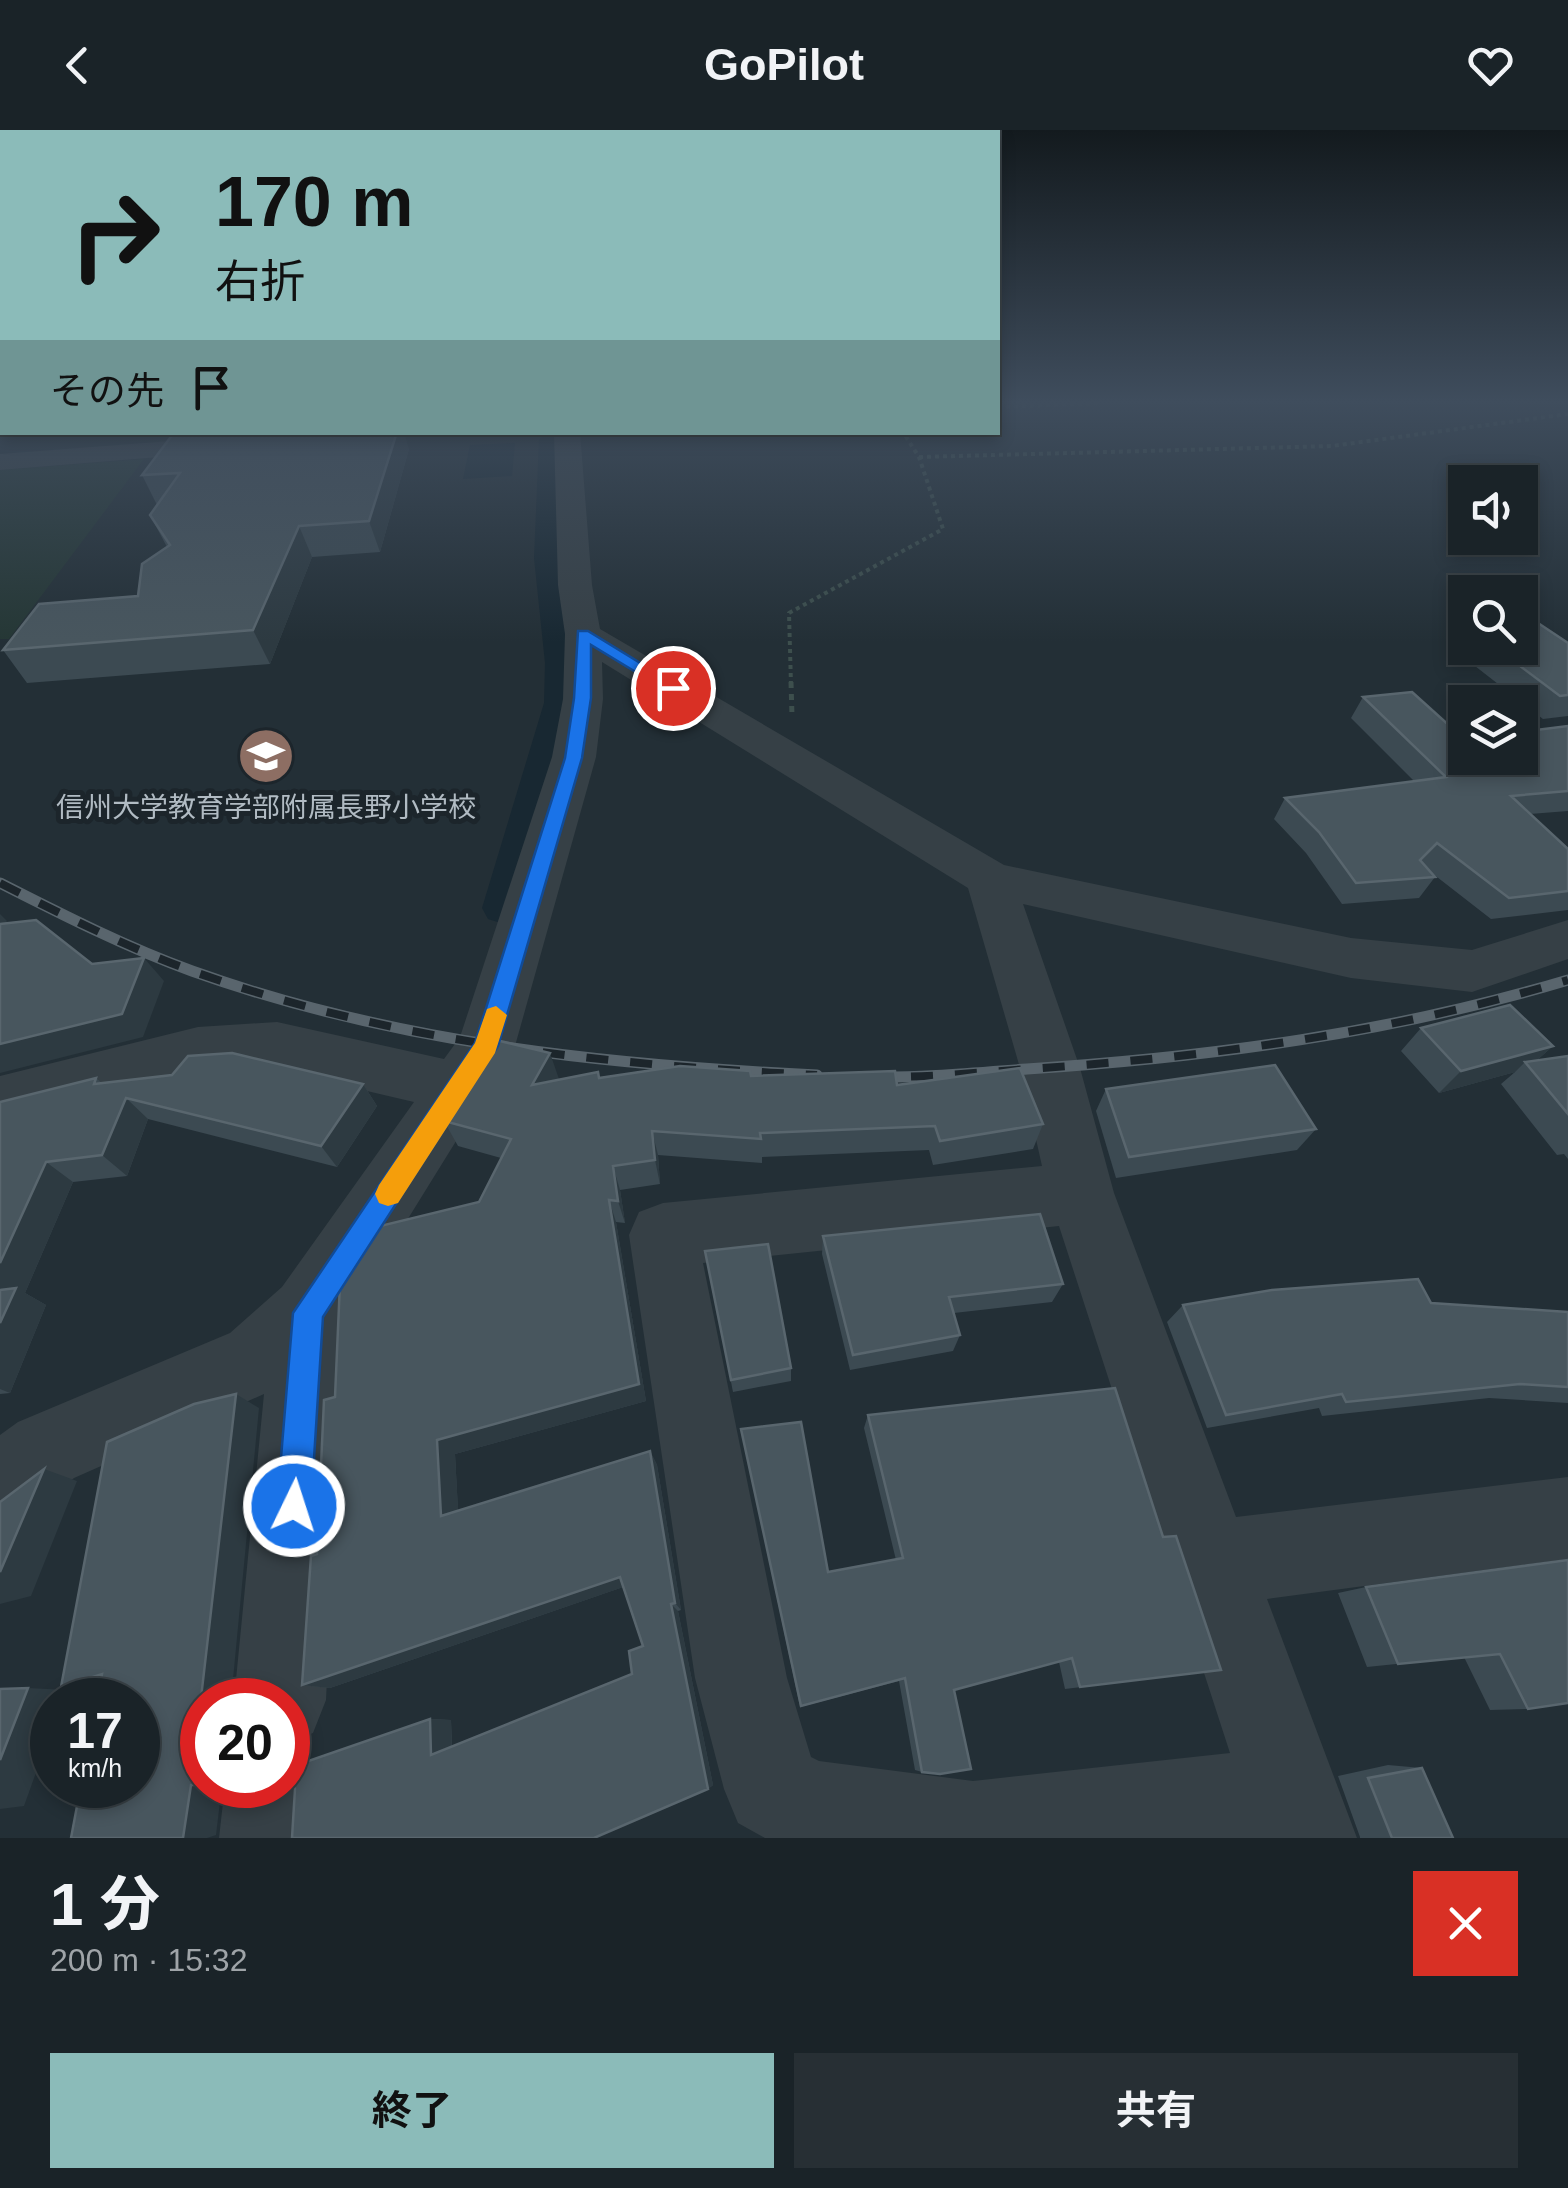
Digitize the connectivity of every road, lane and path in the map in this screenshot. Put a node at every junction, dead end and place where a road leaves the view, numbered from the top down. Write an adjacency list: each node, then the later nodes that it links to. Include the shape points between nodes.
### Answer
1 (575, 483): 3 (street)
2 (928, 483): 4 (path, via 943,530 790,614)
3 (583, 634): 4 (street); 7 (street, via 574,758 486,1046)
4 (792, 759): 5 (street)
5 (990, 878): 6 (street, via 1351,958 1472,970); 9 (street)
6 (1568, 939)
7 (460, 1088): 8 (street, via 277,1046 198,1051); 10 (street)
8 (0, 1102)
9 (1081, 1193): 13 (street); 17 (street, via 663,1234 741,1678 772,1789 810,1809)
10 (308, 1313): 11 (street, via 256,1359 46,1450); 14 (street)
11 (0, 1484)
12 (1568, 1518): 13 (street)
13 (1212, 1563): 16 (street)
14 (282, 1678)
15 (272, 1808): 18 (street)
16 (1299, 1817): 17 (street)
17 (973, 1835)
18 (270, 1838)

